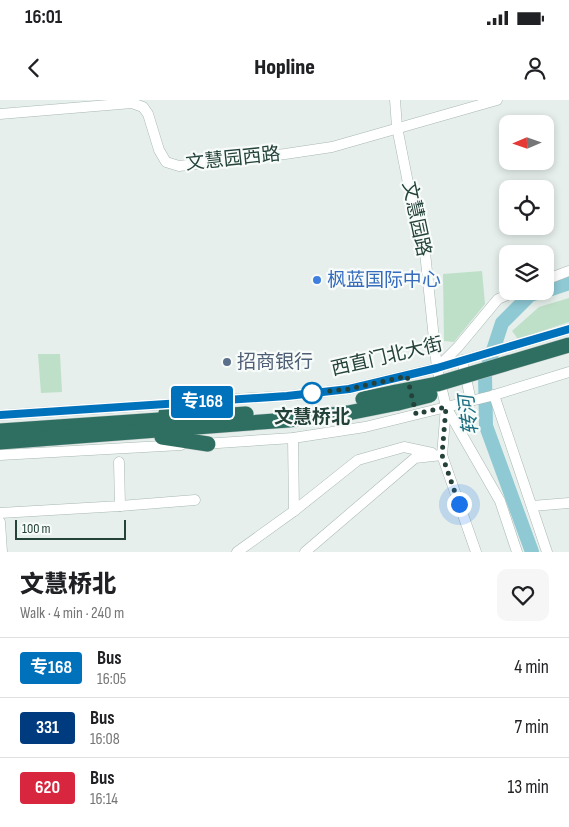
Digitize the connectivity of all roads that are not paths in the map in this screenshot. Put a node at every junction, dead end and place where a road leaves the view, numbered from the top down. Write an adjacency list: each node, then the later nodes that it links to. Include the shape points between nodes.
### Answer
1 (395, 100): 5 (street, 文慧园路)
2 (497, 100): 5 (street, 文慧园西路)
3 (143, 103): 4 (street, 文慧园西路); 5 (street, 文慧园西路, via 159,150 166,162 179,166 332,147)
4 (0, 114)
5 (397, 127): 13 (street, 文慧园路, via 409,188 423,233)
6 (569, 271): 7 (street)
7 (554, 277)
8 (499, 299): 13 (street)
9 (569, 329): 12 (street, 西直门北大街)
10 (569, 345): 17 (highway, 西直门北大街, bridge)
11 (569, 356): 17 (highway, 西直门北大街, bridge, via 439,393)
12 (465, 359): 13 (street, 西直门北大街); 19 (street)
13 (437, 368): 15 (street, 西直门北大街); 20 (street, 文慧园路)
14 (569, 372): 16 (street)
15 (407, 376): 18 (street, 西直门北大街, via 349,389); 21 (street)
16 (492, 395): 19 (street); 34 (street)
17 (397, 398): 23 (highway, 西直门北大街)
18 (208, 401): 22 (street, 西直门北大街); 23 (highway)
19 (469, 401): 20 (street)
20 (446, 407): 21 (street); 29 (street); 42 (street, via 500,501)
21 (416, 414): 25 (street, via 365,427)
22 (0, 415)
23 (134, 427): 24 (highway, 西直门北大街); 26 (highway, 西直门北大街); 27 (highway)
24 (0, 431)
25 (293, 438): 27 (street); 35 (street)
26 (0, 442)
27 (208, 444): 28 (street)
28 (0, 455)
29 (442, 455): 35 (street, via 404,447 358,460); 40 (street, via 415,458); 41 (street)
30 (119, 462): 33 (street)
31 (196, 500): 33 (street)
32 (569, 503): 34 (street)
33 (120, 506): 36 (street)
34 (532, 506): 43 (street)
35 (294, 511): 38 (street)
36 (0, 513)
37 (0, 522): 39 (street)
38 (239, 551)
39 (2, 552)
40 (305, 552)
41 (476, 552)
42 (518, 552)
43 (548, 552)

